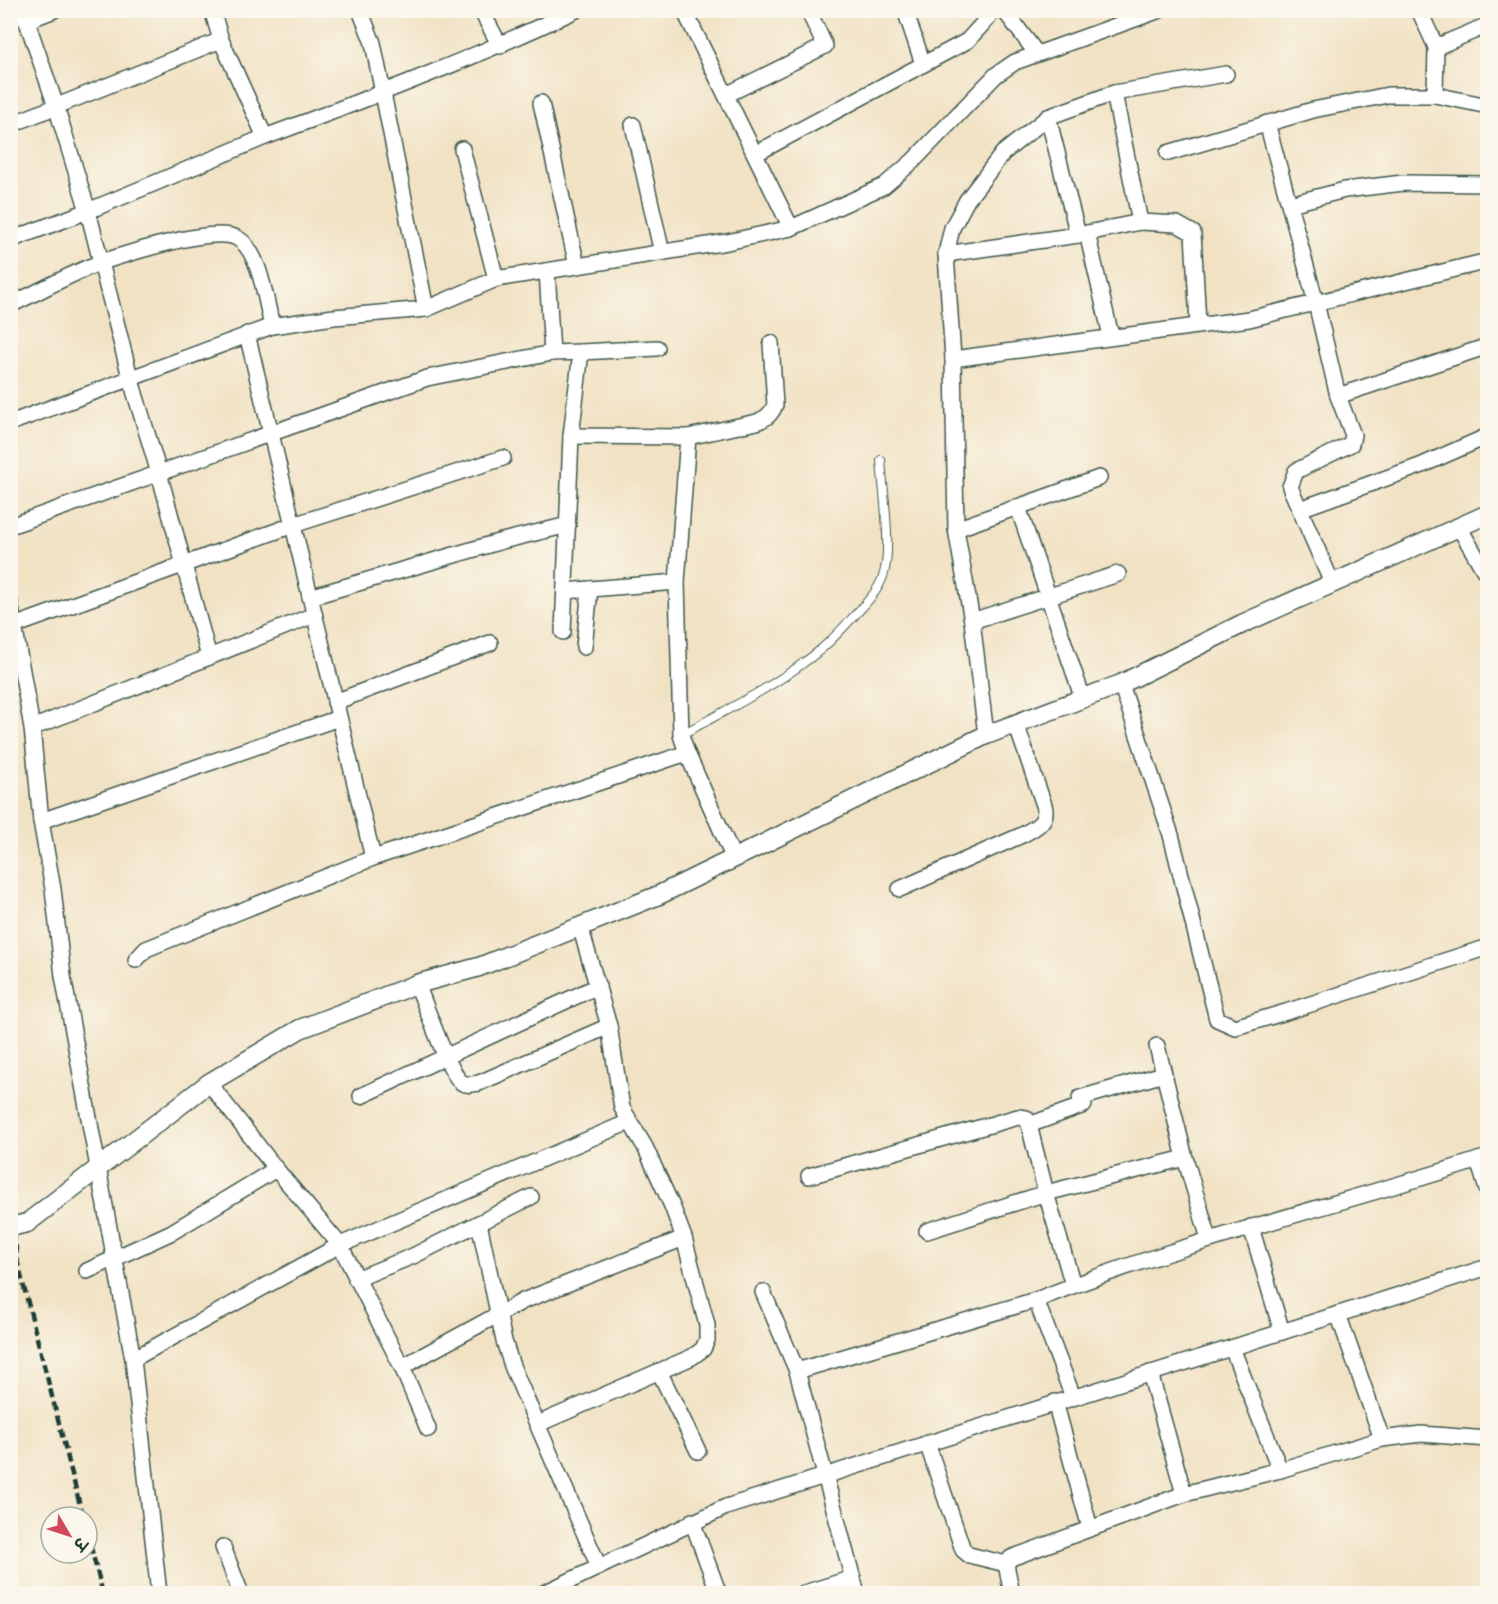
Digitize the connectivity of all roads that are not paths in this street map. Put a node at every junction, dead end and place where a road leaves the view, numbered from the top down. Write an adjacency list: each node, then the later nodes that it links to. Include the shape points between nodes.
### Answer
1 (54, 10): 13 (street)
2 (212, 10): 15 (street)
3 (360, 10): 21 (street, via 373,43)
4 (481, 10): 16 (street)
5 (576, 10): 16 (street)
6 (684, 10): 23 (street)
7 (808, 10): 23 (street, via 825,46)
8 (905, 10): 19 (street)
9 (991, 10): 19 (street, via 968,41)
10 (1004, 10): 18 (street)
11 (1160, 10): 18 (street)
12 (1419, 10): 17 (street)
13 (24, 16): 26 (street)
14 (1488, 25): 17 (street)
15 (221, 40): 26 (street); 32 (street)
16 (500, 46): 21 (street)
17 (1436, 47): 24 (street)
18 (1037, 54): 40 (street, via 996,75 914,161 884,186)
19 (923, 64): 35 (street)
20 (1226, 74): 22 (street)
21 (384, 93): 32 (street); 52 (street)
22 (1114, 93): 28 (street); 39 (street)
23 (726, 95): 35 (street)
24 (1435, 95): 27 (street); 29 (street, via 1388,95)
25 (541, 103): 47 (street)
26 (56, 106): 30 (street); 38 (street)
27 (1488, 106)
28 (1048, 117): 41 (street); 44 (street, via 1003,153 980,181 952,228)
29 (1267, 123): 34 (street); 37 (street)
30 (10, 125)
31 (633, 125): 43 (street)
32 (265, 137): 38 (street)
33 (462, 149): 49 (street)
34 (1168, 153)
35 (755, 154): 40 (street)
36 (1488, 184): 37 (street, via 1403,183 1345,190)
37 (1290, 204): 50 (street)
38 (88, 211): 42 (street); 46 (street)
39 (1140, 222): 41 (street); 53 (street, via 1178,225 1193,232)
40 (791, 228): 43 (street)
41 (1083, 234): 44 (street); 56 (street)
42 (10, 240)
43 (662, 253): 47 (street)
44 (946, 254): 62 (street)
45 (1488, 261): 50 (street)
46 (101, 262): 51 (street); 54 (street, via 196,236 219,234 237,238 256,262); 63 (street)
47 (577, 266): 48 (street)
48 (547, 271): 49 (street); 61 (street)
49 (496, 279): 52 (street)
50 (1316, 303): 53 (street, via 1249,319); 64 (street)
51 (10, 305)
52 (426, 309): 54 (street)
53 (1198, 324): 56 (street)
54 (272, 326): 55 (street)
55 (247, 334): 63 (street); 66 (street)
56 (1111, 336): 62 (street)
57 (771, 343): 68 (street, via 775,405 772,412 757,422)
58 (1488, 346): 64 (street)
59 (657, 348): 60 (street)
60 (581, 352): 61 (street); 67 (street)
61 (552, 353): 66 (street, via 427,378)
62 (953, 359): 81 (street)
63 (130, 377): 65 (street); 72 (street)
64 (1338, 396): 75 (street, via 1353,435 1351,444 1296,471 1290,487)
65 (10, 423)
66 (271, 433): 72 (street); 77 (street)
67 (572, 436): 68 (street); 78 (street)
68 (688, 436): 85 (street)
69 (1488, 436): 75 (street, via 1420,466)
70 (503, 458): 77 (street)
71 (880, 460): 105 (lane, via 888,554 885,572 868,601 807,661)
72 (159, 473): 79 (street); 82 (street)
73 (1099, 478): 74 (street)
74 (1018, 507): 81 (street); 89 (street)
75 (1300, 509): 86 (street)
76 (1488, 514): 80 (street)
77 (293, 525): 82 (street); 90 (street)
78 (568, 525): 88 (street); 90 (street)
79 (10, 526)
80 (1460, 527): 84 (street); 86 (street)
81 (956, 529): 93 (street)
82 (184, 564): 94 (street); 98 (street)
83 (1118, 574): 89 (street)
84 (1488, 577)
85 (677, 582): 87 (street); 105 (street)
86 (1332, 583): 99 (street)
87 (590, 589): 88 (street); 97 (street)
88 (565, 591): 95 (street)
89 (1047, 596): 93 (street); 100 (street)
90 (310, 597): 92 (street)
91 (10, 602): 94 (street)
92 (314, 615): 98 (street); 101 (street)
93 (972, 621): 106 (street)
94 (14, 626): 104 (street)
95 (563, 632)
96 (490, 643): 101 (street)
97 (584, 647)
98 (209, 657): 104 (street)
99 (1121, 684): 100 (street); 113 (street, via 1172,836 1217,1019 1234,1027)
100 (1083, 699): 103 (street)
101 (335, 702): 102 (street)
102 (339, 718): 108 (street); 109 (street)
103 (1016, 724): 106 (street); 111 (street, via 1046,812 1043,821 1022,835)
104 (32, 728): 108 (street)
105 (681, 735): 107 (street)
106 (986, 735): 110 (street)
107 (687, 753): 109 (street); 110 (street)
108 (41, 820): 127 (street)
109 (373, 858): 114 (street, via 146,949)
110 (734, 859): 112 (street)
111 (900, 888)
112 (580, 926): 115 (street, via 479,967); 116 (street)
113 (1488, 947)
114 (136, 960)
115 (417, 984): 119 (street); 121 (street, via 300,1029)
116 (598, 986): 117 (street); 119 (street)
117 (609, 1026): 119 (street, via 479,1083 468,1085 460,1081); 123 (street, via 622,1108)
118 (1157, 1046): 120 (street)
119 (446, 1058): 122 (street)
120 (1164, 1074): 124 (street); 125 (street)
121 (209, 1083): 127 (street); 128 (street)
122 (361, 1096)
123 (629, 1122): 137 (street, via 661,1177); 139 (street)
124 (1029, 1125): 129 (street, via 1026,1118 1018,1118); 130 (street)
125 (1185, 1158): 130 (street); 138 (street)
126 (1483, 1159): 131 (street); 135 (street)
127 (97, 1169): 134 (street); 140 (street)
128 (276, 1169): 139 (street); 140 (street, via 172,1232)
129 (809, 1176)
130 (1046, 1193): 136 (street); 144 (street)
131 (1488, 1193)
132 (531, 1197): 133 (street)
133 (479, 1223): 143 (street); 147 (street)
134 (19, 1225)
135 (1251, 1227): 138 (street); 149 (street)
136 (927, 1231)
137 (684, 1238): 147 (street); 153 (street, via 707,1325 707,1341 692,1357)
138 (1209, 1239): 144 (street)
139 (340, 1245): 143 (street); 151 (street)
140 (115, 1258): 142 (street); 151 (street)
141 (1488, 1267): 148 (street)
142 (87, 1271)
143 (356, 1278): 152 (street)
144 (1073, 1285): 146 (street)
145 (763, 1292): 154 (street)
146 (1036, 1300): 154 (street); 156 (street)
147 (500, 1314): 152 (street); 158 (street, via 512,1366)
148 (1338, 1314): 149 (street); 160 (street)
149 (1282, 1332): 150 (street)
150 (1232, 1348): 155 (street); 164 (street)
151 (133, 1359): 174 (street)
152 (402, 1368): 159 (street)
153 (658, 1371): 158 (street); 163 (street)
154 (797, 1371): 165 (street)
155 (1150, 1373): 156 (street); 166 (street)
156 (1073, 1397): 157 (street)
157 (1055, 1402): 162 (street); 168 (street)
158 (538, 1424): 171 (street)
159 (428, 1429)
160 (1382, 1439): 161 (street, via 1421,1434); 164 (street)
161 (1488, 1439)
162 (927, 1443): 165 (street); 170 (street, via 963,1550 969,1556)
163 (698, 1451)
164 (1280, 1470): 166 (street)
165 (827, 1477): 167 (street); 172 (street)
166 (1184, 1494): 168 (street)
167 (692, 1521): 171 (street); 177 (street)
168 (1090, 1528): 170 (street, via 1011,1558)
169 (223, 1547): 175 (street)
170 (1006, 1564): 180 (street)
171 (599, 1567): 173 (street)
172 (853, 1578): 178 (street); 179 (street)
173 (563, 1589): 176 (street)
174 (159, 1593)
175 (241, 1593)
176 (542, 1593)
177 (719, 1593)
178 (801, 1593)
179 (857, 1593)
180 (1012, 1593)

